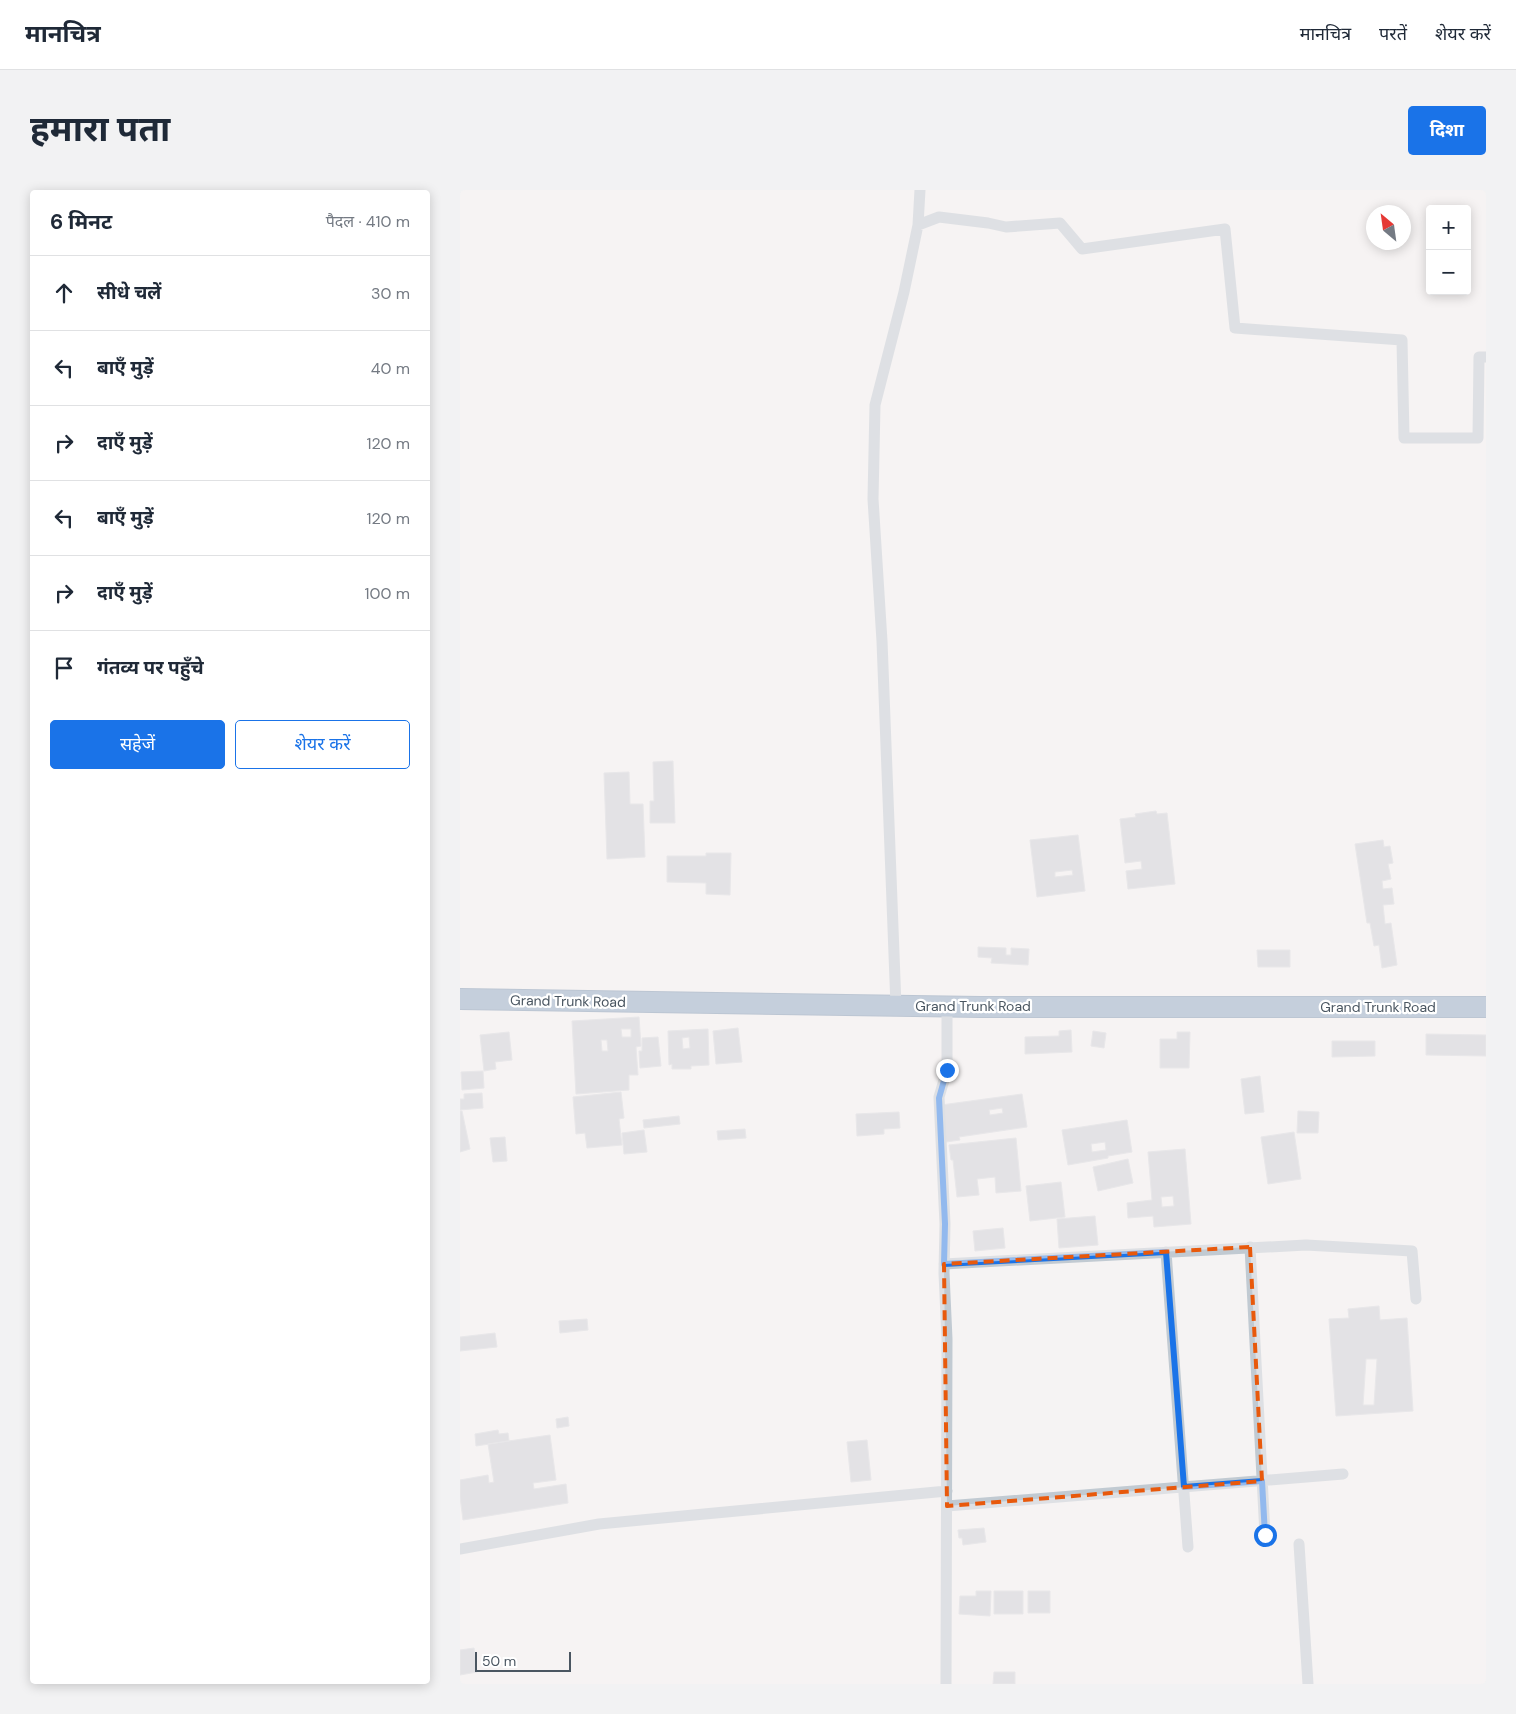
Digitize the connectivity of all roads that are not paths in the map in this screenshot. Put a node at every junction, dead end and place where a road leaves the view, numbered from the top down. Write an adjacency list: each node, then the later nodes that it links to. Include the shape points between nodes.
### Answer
1 (920, 190): 2 (street)
2 (918, 225): 3 (street, via 939,218 1006,227 1060,222 1082,249 1225,229 1235,328 1402,340 1404,438 1478,438 1479,357); 5 (street, via 875,405 873,499 882,641)
3 (1486, 357)
4 (460, 999): 5 (highway, Grand Trunk Road)
5 (896, 1006): 6 (highway, Grand Trunk Road)
6 (947, 1006): 7 (highway, Grand Trunk Road); 10 (street, via 947,1070 939,1098)
7 (1486, 1007)
8 (1250, 1248): 9 (street); 11 (street, via 1306,1245 1412,1251); 13 (street)
9 (1166, 1252): 10 (street); 14 (street)
10 (944, 1264): 15 (street)
11 (1416, 1299)
12 (1343, 1474): 13 (street)
13 (1262, 1481): 14 (street); 17 (street)
14 (1184, 1487): 16 (street); 19 (street)
15 (947, 1491): 16 (street); 20 (street, via 599,1524)
16 (947, 1506): 21 (street)
17 (1265, 1535)
18 (1299, 1544): 22 (street)
19 (1188, 1547)
20 (460, 1549)
21 (946, 1684)
22 (1308, 1684)

